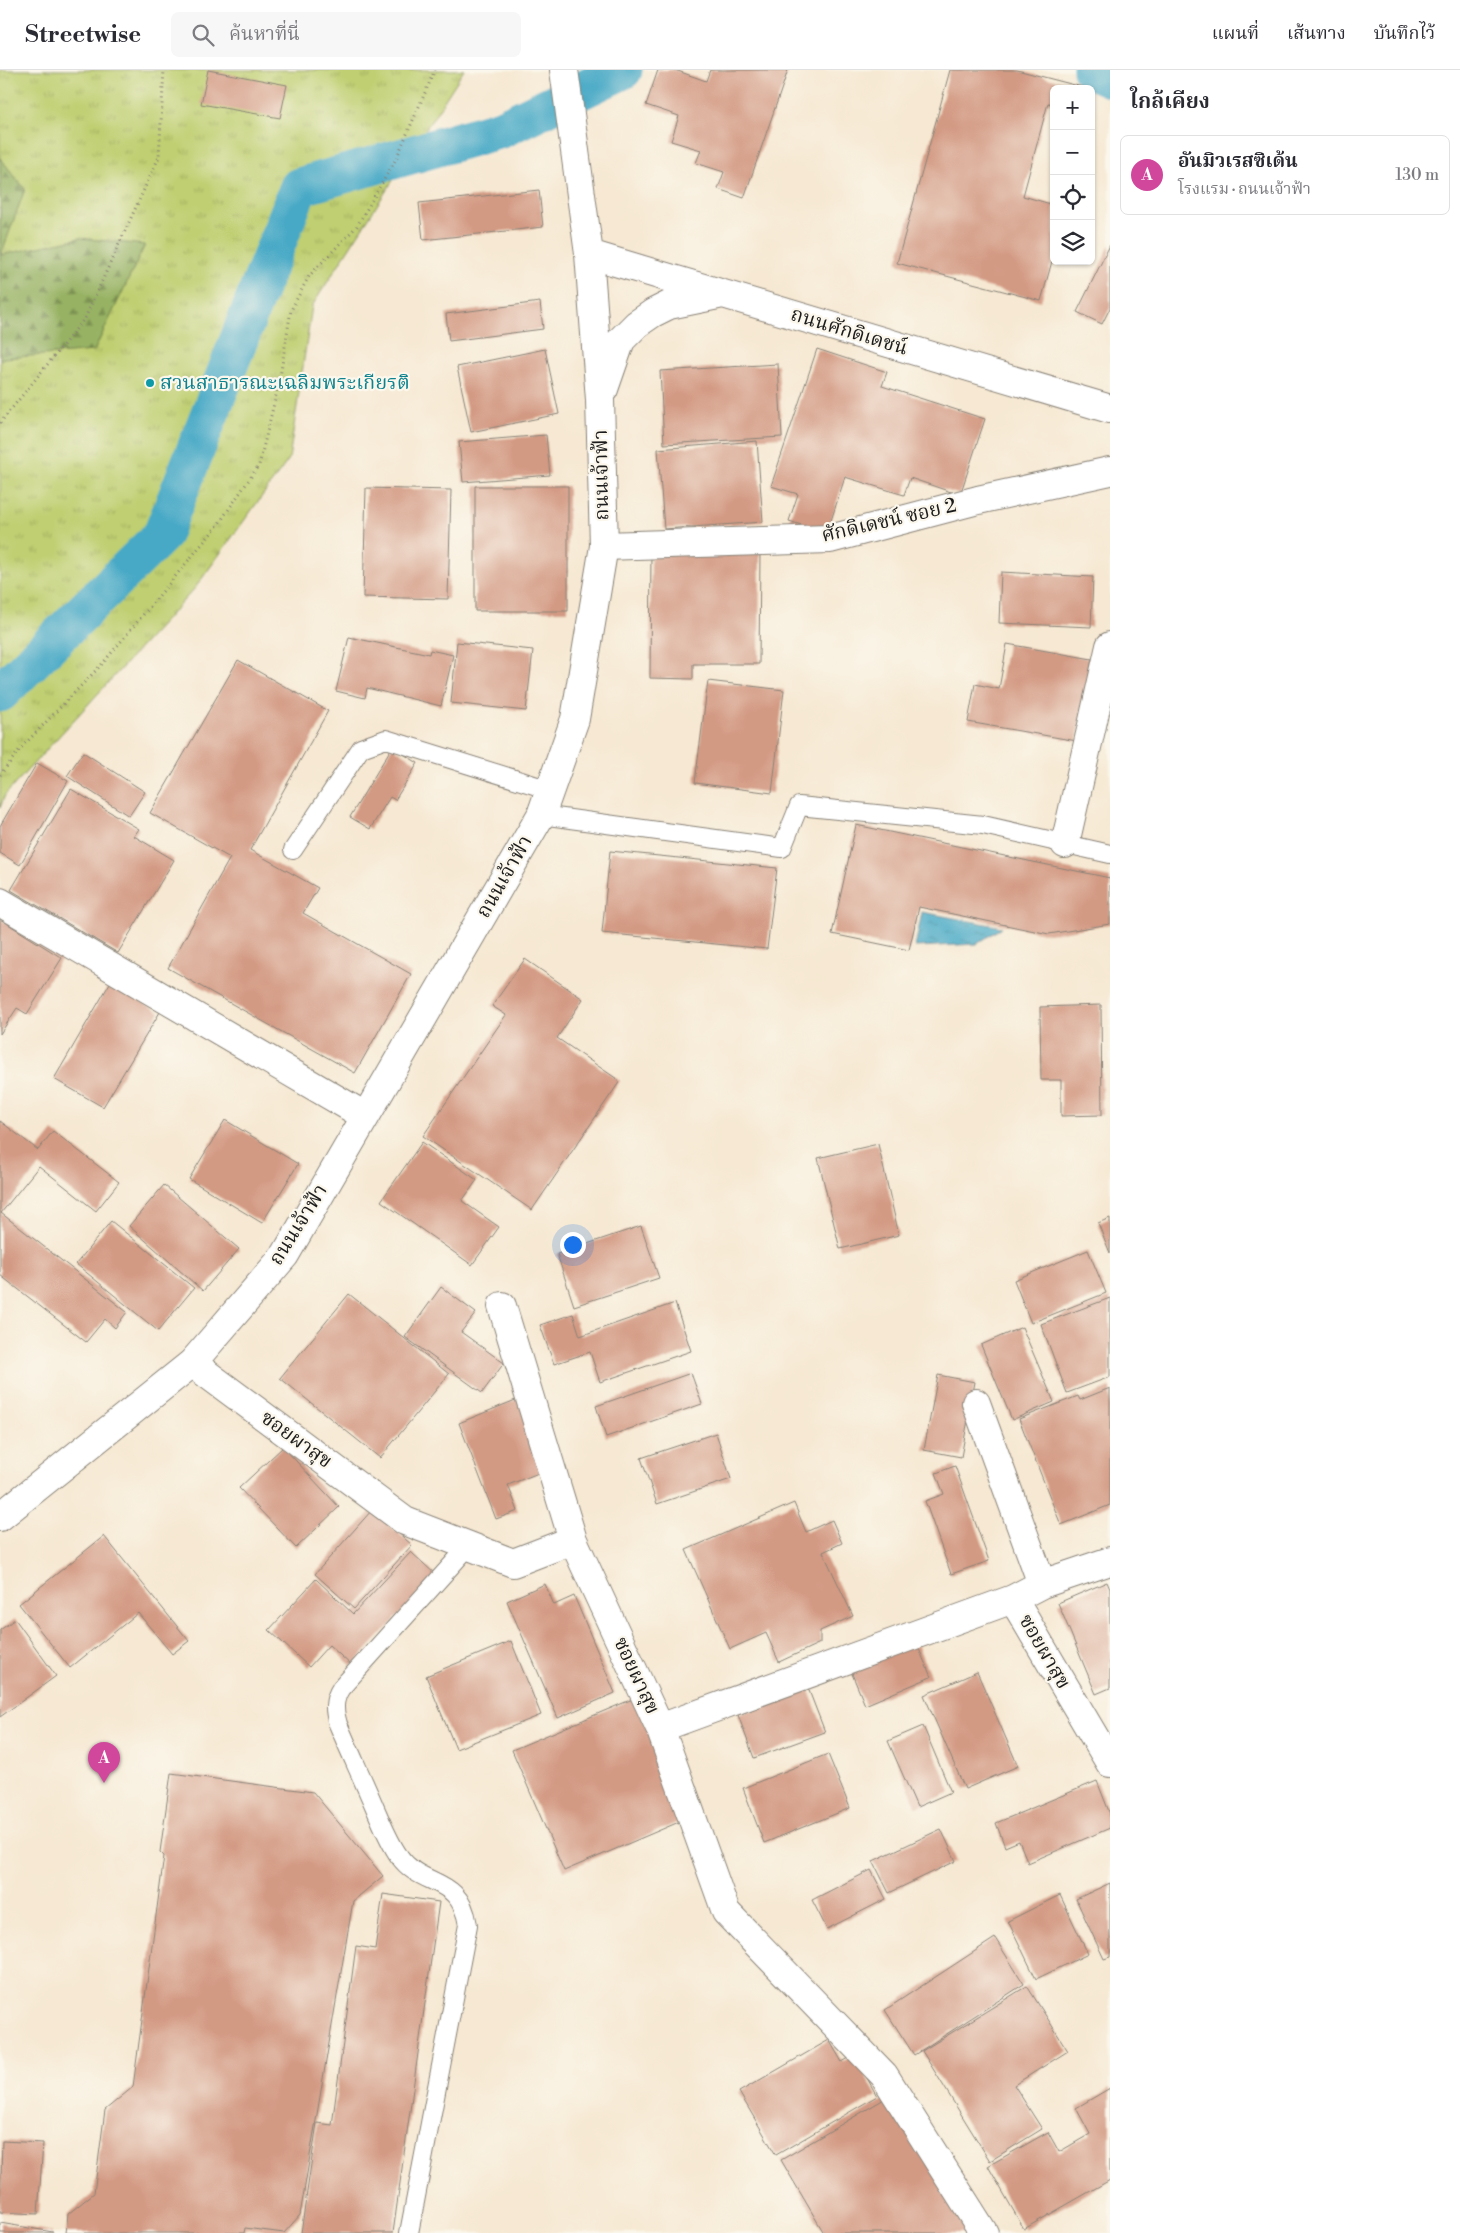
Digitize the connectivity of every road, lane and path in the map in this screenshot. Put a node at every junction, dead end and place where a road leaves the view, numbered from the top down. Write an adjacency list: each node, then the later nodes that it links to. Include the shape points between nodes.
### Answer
1 (164, 70): 8 (path, via 159,157 85,318)
2 (435, 70): 12 (path, via 396,159 357,226 309,276 291,310 279,383 259,465 218,525 103,663 21,748)
3 (564, 70): 4 (street, ถนนเจ้าฟ้า)
4 (589, 254): 5 (street, ถนนศักดิเดชน์); 6 (street, ถนนเจ้าฟ้า)
5 (721, 294): 6 (street, via 669,305 637,324 621,340); 7 (street, ถนนศักดิเดชน์)
6 (600, 400): 10 (street, ถนนเจ้าฟ้า)
7 (1110, 410)
8 (0, 423)
9 (1110, 471): 10 (street, ศักดิเดชน์ ซอย 2, via 978,500 830,539)
10 (604, 546): 13 (street, ถนนเจ้าฟ้า, via 575,719)
11 (1110, 646): 14 (street)
12 (0, 776)
13 (546, 802): 14 (lane, via 782,848 799,806 983,824); 15 (lane, via 386,739 361,748); 18 (street, ถนนเจ้าฟ้า)
14 (1065, 844): 16 (lane)
15 (293, 850)
16 (1110, 854)
17 (0, 902): 18 (street)
18 (365, 1116): 20 (street, ถนนเจ้าฟ้า, via 285,1255)
19 (502, 1306): 23 (street)
20 (192, 1363): 22 (street, ถนนเจ้าฟ้า); 24 (street, ซอยผาสุข, via 405,1521)
21 (976, 1403): 26 (street)
22 (0, 1517)
23 (573, 1540): 24 (street, ซอยผาสุข, via 513,1563); 28 (street, ซอยผาสุข)
24 (468, 1547): 30 (lane, via 341,1688 334,1709 399,1856 416,1873 455,1893 468,1925)
25 (1110, 1560): 26 (street)
26 (1042, 1584): 27 (street)
27 (1013, 1599): 28 (street, ซอยผาสุข); 29 (street, ซอยผาสุข)
28 (660, 1728): 31 (street, via 726,1912 884,2075)
29 (1110, 1763)
30 (409, 2233)
31 (984, 2233)

